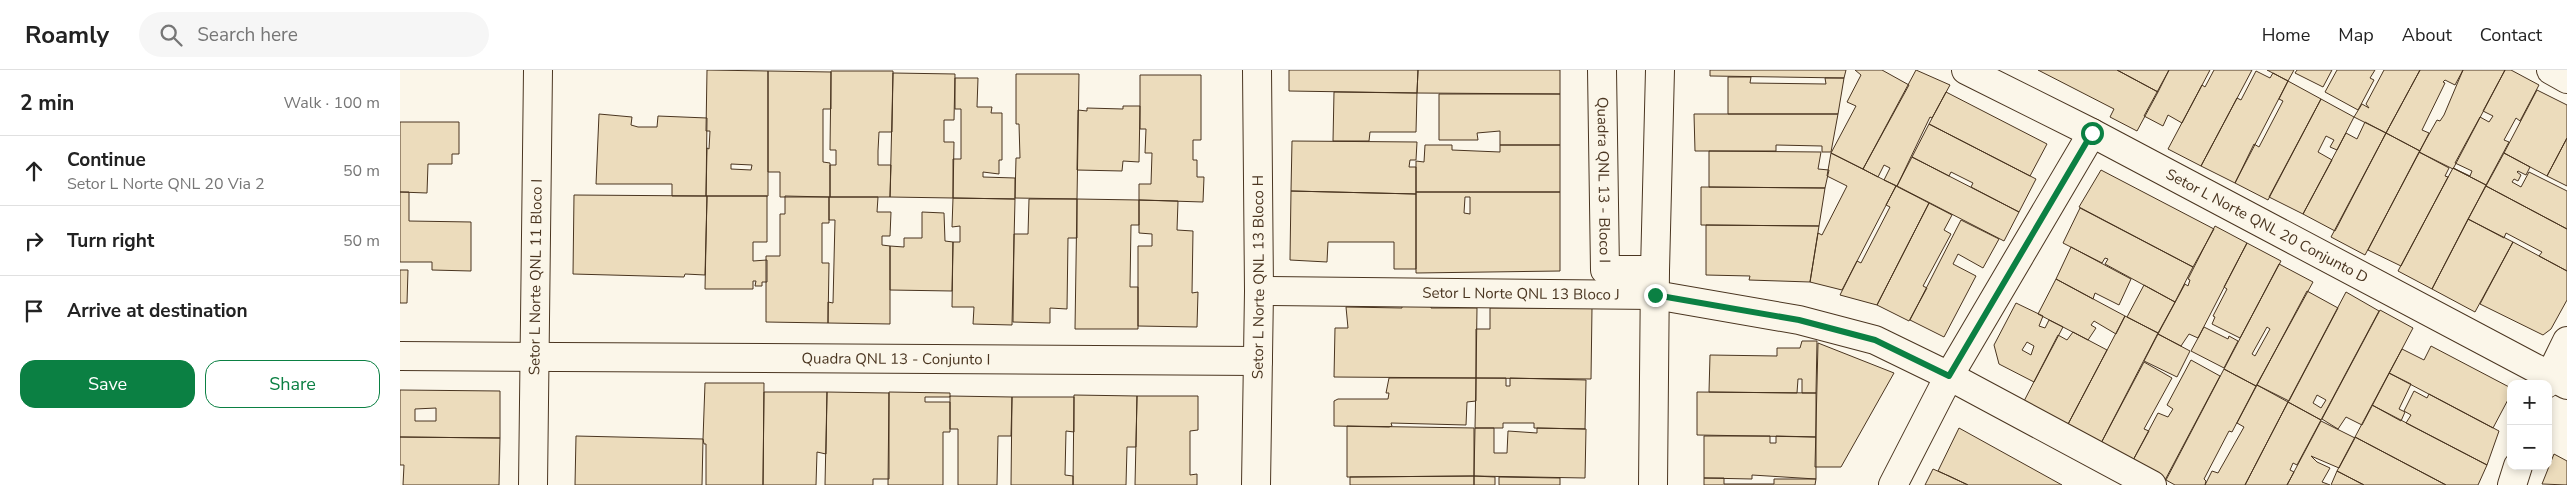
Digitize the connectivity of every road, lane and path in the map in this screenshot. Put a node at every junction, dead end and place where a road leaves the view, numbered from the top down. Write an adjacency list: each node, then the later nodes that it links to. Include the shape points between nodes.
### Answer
1 (538, 70): 13 (street, Setor L Norte QNL 11 Bloco I)
2 (1256, 70): 10 (street, Setor L Norte QNL 13 Bloco H)
3 (1602, 70): 9 (street, Quadra QNL 13 - Bloco I, via 1605,270)
4 (1660, 70): 9 (street)
5 (2551, 70): 7 (street)
6 (1979, 73): 8 (street, Setor L Norte QNL 20 Conjunto D)
7 (2567, 79)
8 (2092, 133): 15 (street); 16 (street, Setor L Norte QNL 20 Conjunto D)
9 (1655, 283): 10 (street, Setor L Norte QNL 13 Bloco J); 15 (street, via 1875,340); 20 (street)
10 (1259, 291): 14 (street, Setor L Norte QNL 13 Bloco H)
11 (2567, 341): 16 (street)
12 (400, 356): 13 (street, Quadra QNL 13 - Conjunto I)
13 (534, 358): 14 (street, Quadra QNL 13 - Conjunto I); 18 (street, Setor L Norte QNL 11 Bloco I)
14 (1258, 361): 19 (street, Setor L Norte QNL 13 Bloco H)
15 (1949, 376): 21 (street); 22 (street)
16 (2554, 381)
17 (2517, 470): 23 (street)
18 (533, 485)
19 (1256, 485)
20 (1653, 485)
21 (1894, 485)
22 (2152, 485)
23 (2512, 485)

